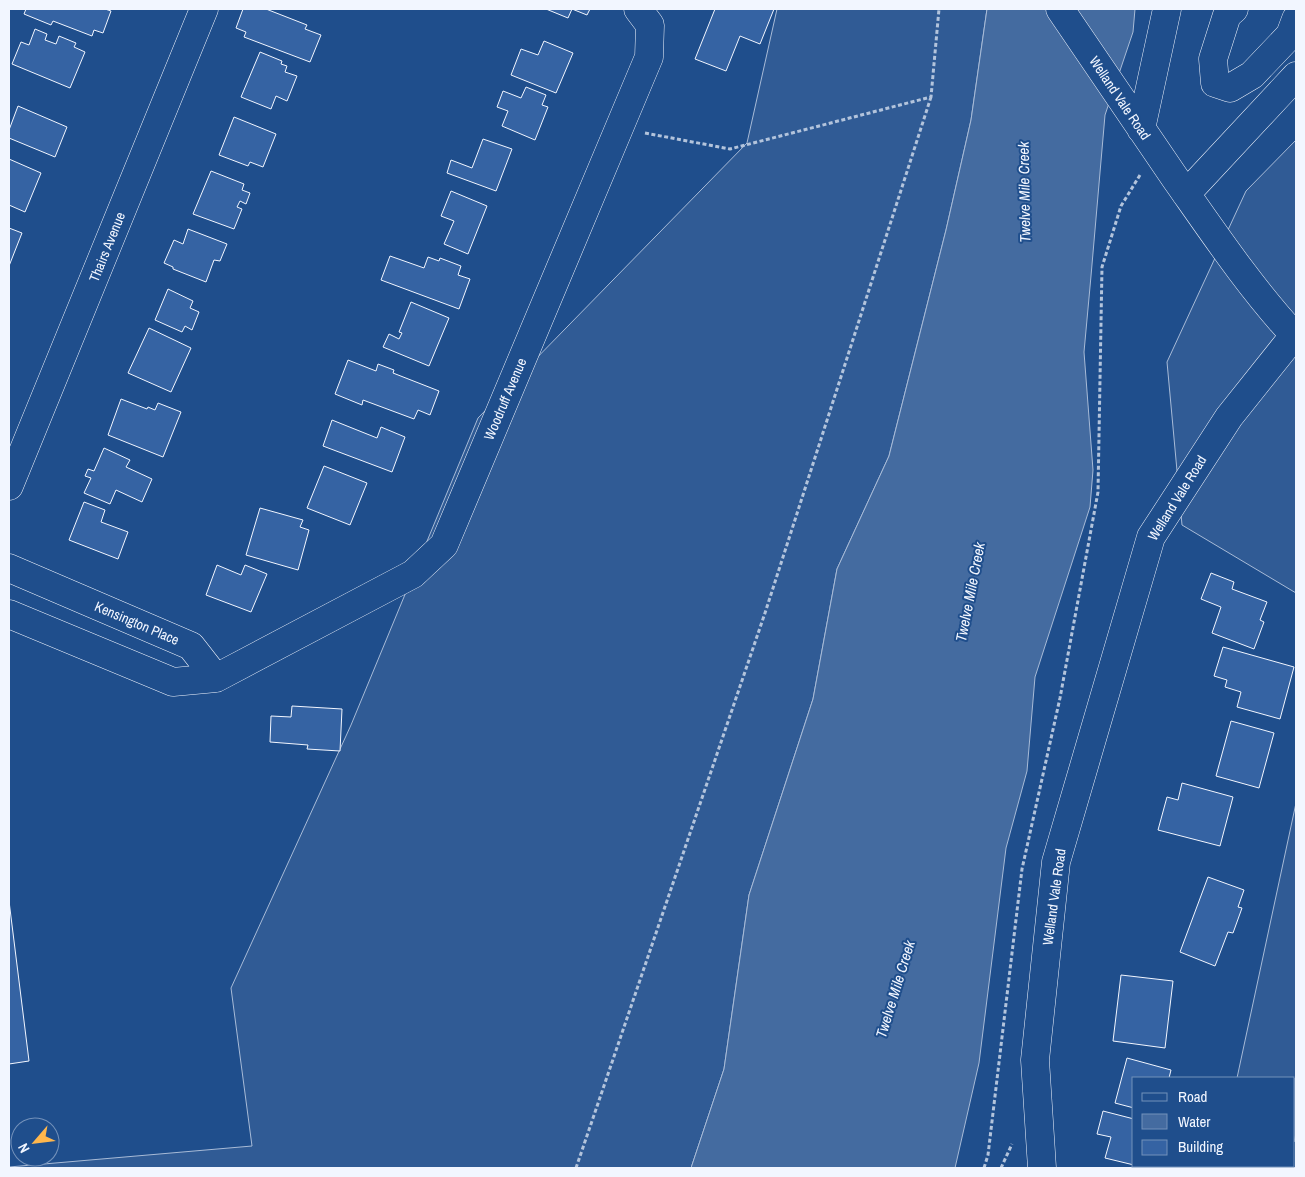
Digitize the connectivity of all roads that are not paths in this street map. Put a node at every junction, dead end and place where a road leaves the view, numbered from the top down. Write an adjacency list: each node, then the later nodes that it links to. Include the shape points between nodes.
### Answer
1 (204, 9): 11 (street, Thairs Avenue)
2 (638, 9): 14 (street, Woodruff Avenue, via 650,25 649,57 444,545 414,574)
3 (1060, 9): 8 (street, Welland Vale Road)
4 (1167, 9): 8 (street)
5 (1234, 9): 6 (street, via 1226,15 1213,59 1215,83 1230,88 1252,75 1290,34)
6 (1296, 19)
7 (1296, 76): 9 (street)
8 (1142, 131): 9 (street, Welland Vale Road)
9 (1186, 194): 10 (street, Welland Vale Road, via 1264,303)
10 (1295, 334): 15 (street, Welland Vale Road, via 1229,417 1151,537 1056,862 1035,1060)
11 (9, 486)
12 (9, 568): 14 (street, Kensington Place, via 191,646)
13 (9, 614): 14 (street, via 173,682)
14 (216, 678)
15 (1042, 1168)

